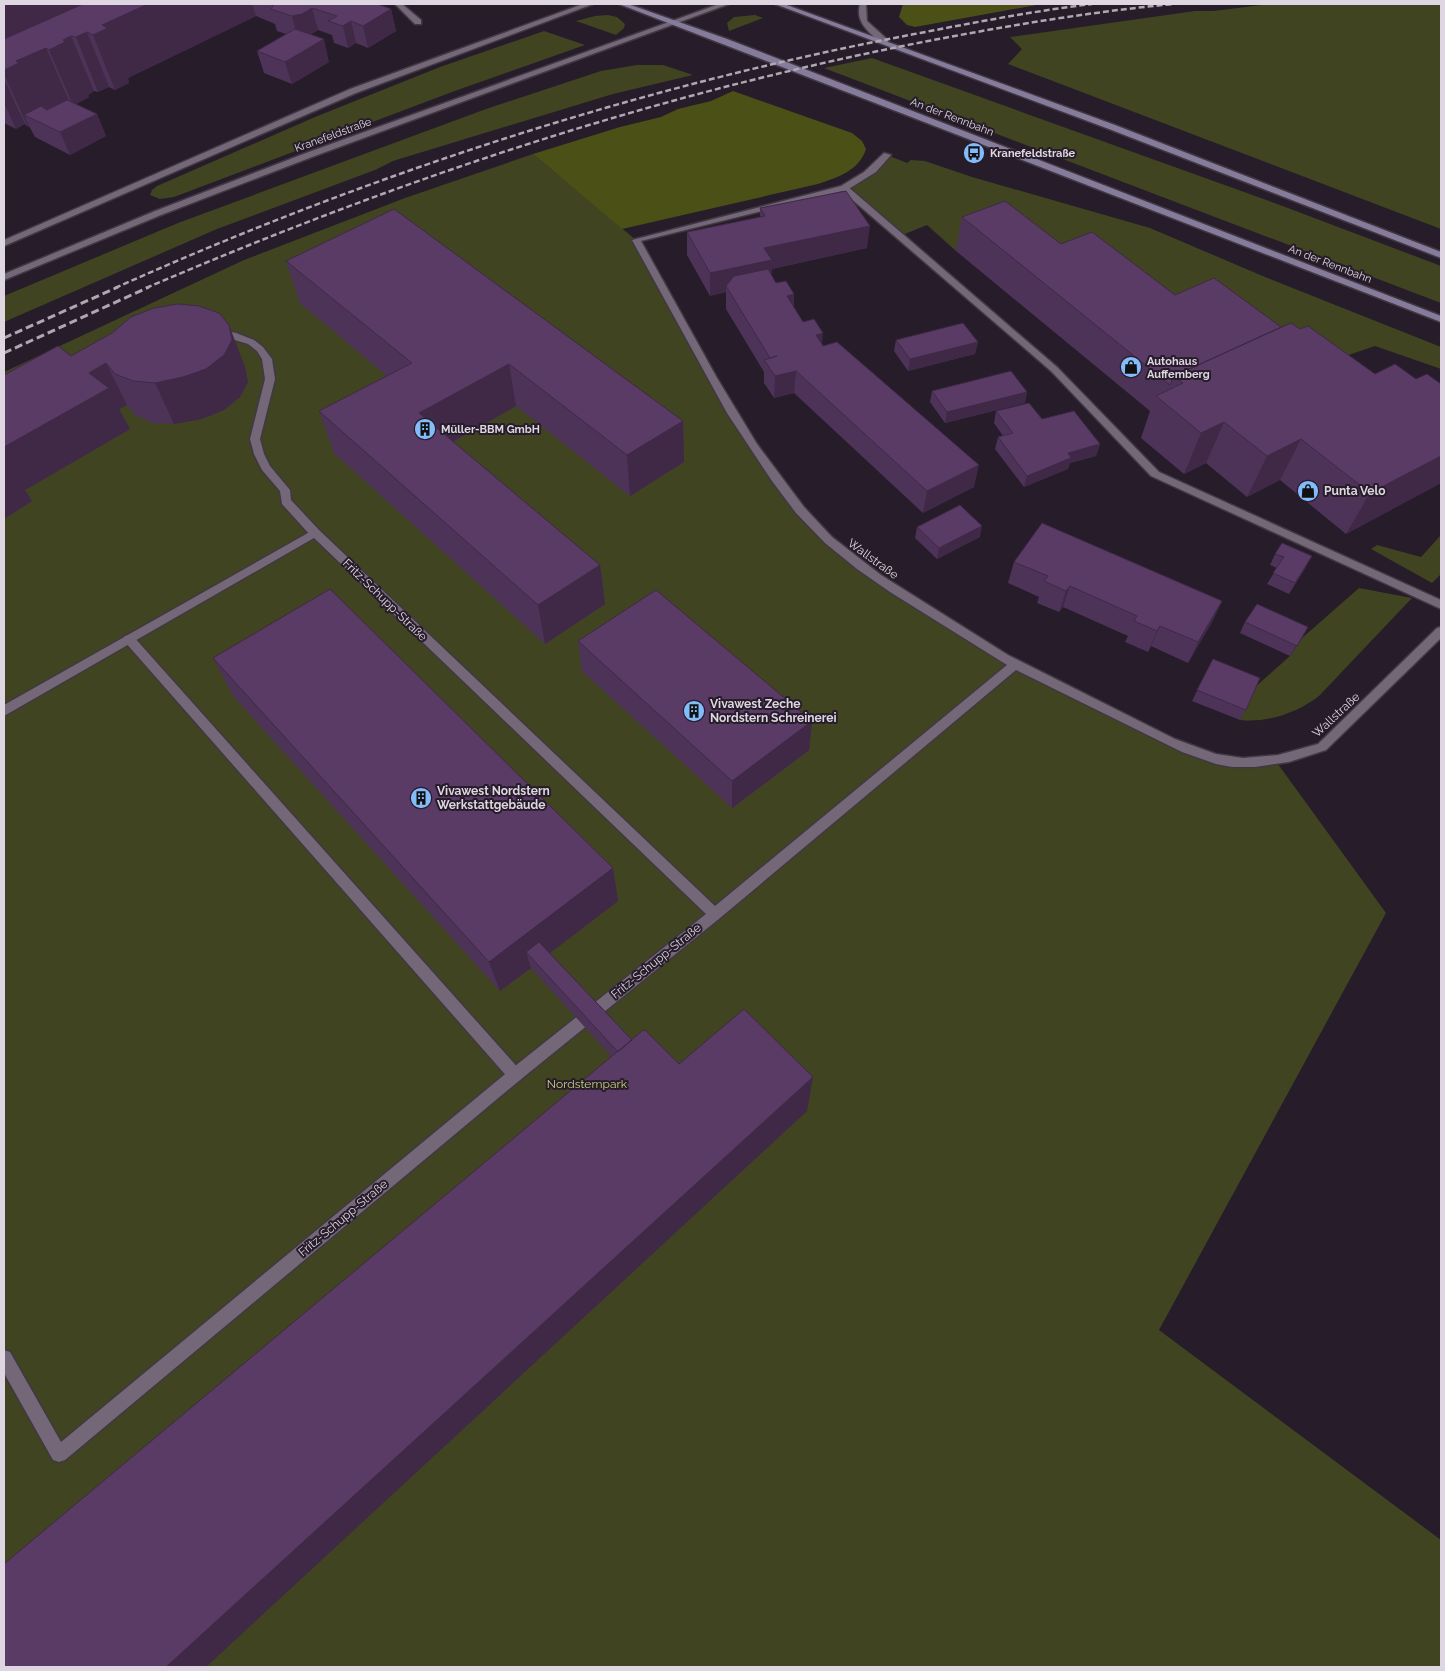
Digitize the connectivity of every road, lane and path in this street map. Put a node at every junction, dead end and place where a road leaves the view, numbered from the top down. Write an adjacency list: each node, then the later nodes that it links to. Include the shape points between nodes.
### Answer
1 (398, 4): 7 (street)
2 (590, 4): 12 (street, via 353,90)
3 (622, 4): 8 (main road, An der Rennbahn)
4 (725, 4): 8 (street, Kranefeldstraße)
5 (778, 4): 9 (main road)
6 (863, 4): 9 (street, via 864,24)
7 (418, 22)
8 (674, 22): 14 (street, Kranefeldstraße, via 292,162); 15 (main road, An der Rennbahn)
9 (885, 42): 13 (main road, via 1247,178)
10 (887, 155): 11 (street, Wallstraße, via 873,170)
11 (844, 188): 18 (street, via 1054,369 1155,474); 21 (street, Wallstraße, via 636,240 734,414 761,458 801,511 832,544 871,575)
12 (4, 243)
13 (1441, 255)
14 (4, 277)
15 (1441, 319)
16 (212, 333): 17 (street, Fritz-Schupp-Straße, via 233,334 251,342 267,359 270,379 255,438 259,454 266,468 285,490 286,501)
17 (315, 533): 20 (street); 23 (street, Fritz-Schupp-Straße)
18 (1441, 605)
19 (1441, 631): 21 (street, Wallstraße, via 1322,747 1300,756 1253,763 1218,759 1189,750)
20 (129, 639): 22 (street); 24 (street)
21 (1015, 664): 23 (street, Fritz-Schupp-Straße)
22 (4, 711)
23 (715, 914): 24 (street, Fritz-Schupp-Straße)
24 (515, 1075): 25 (street, Fritz-Schupp-Straße, via 59,1454)
25 (4, 1358)

